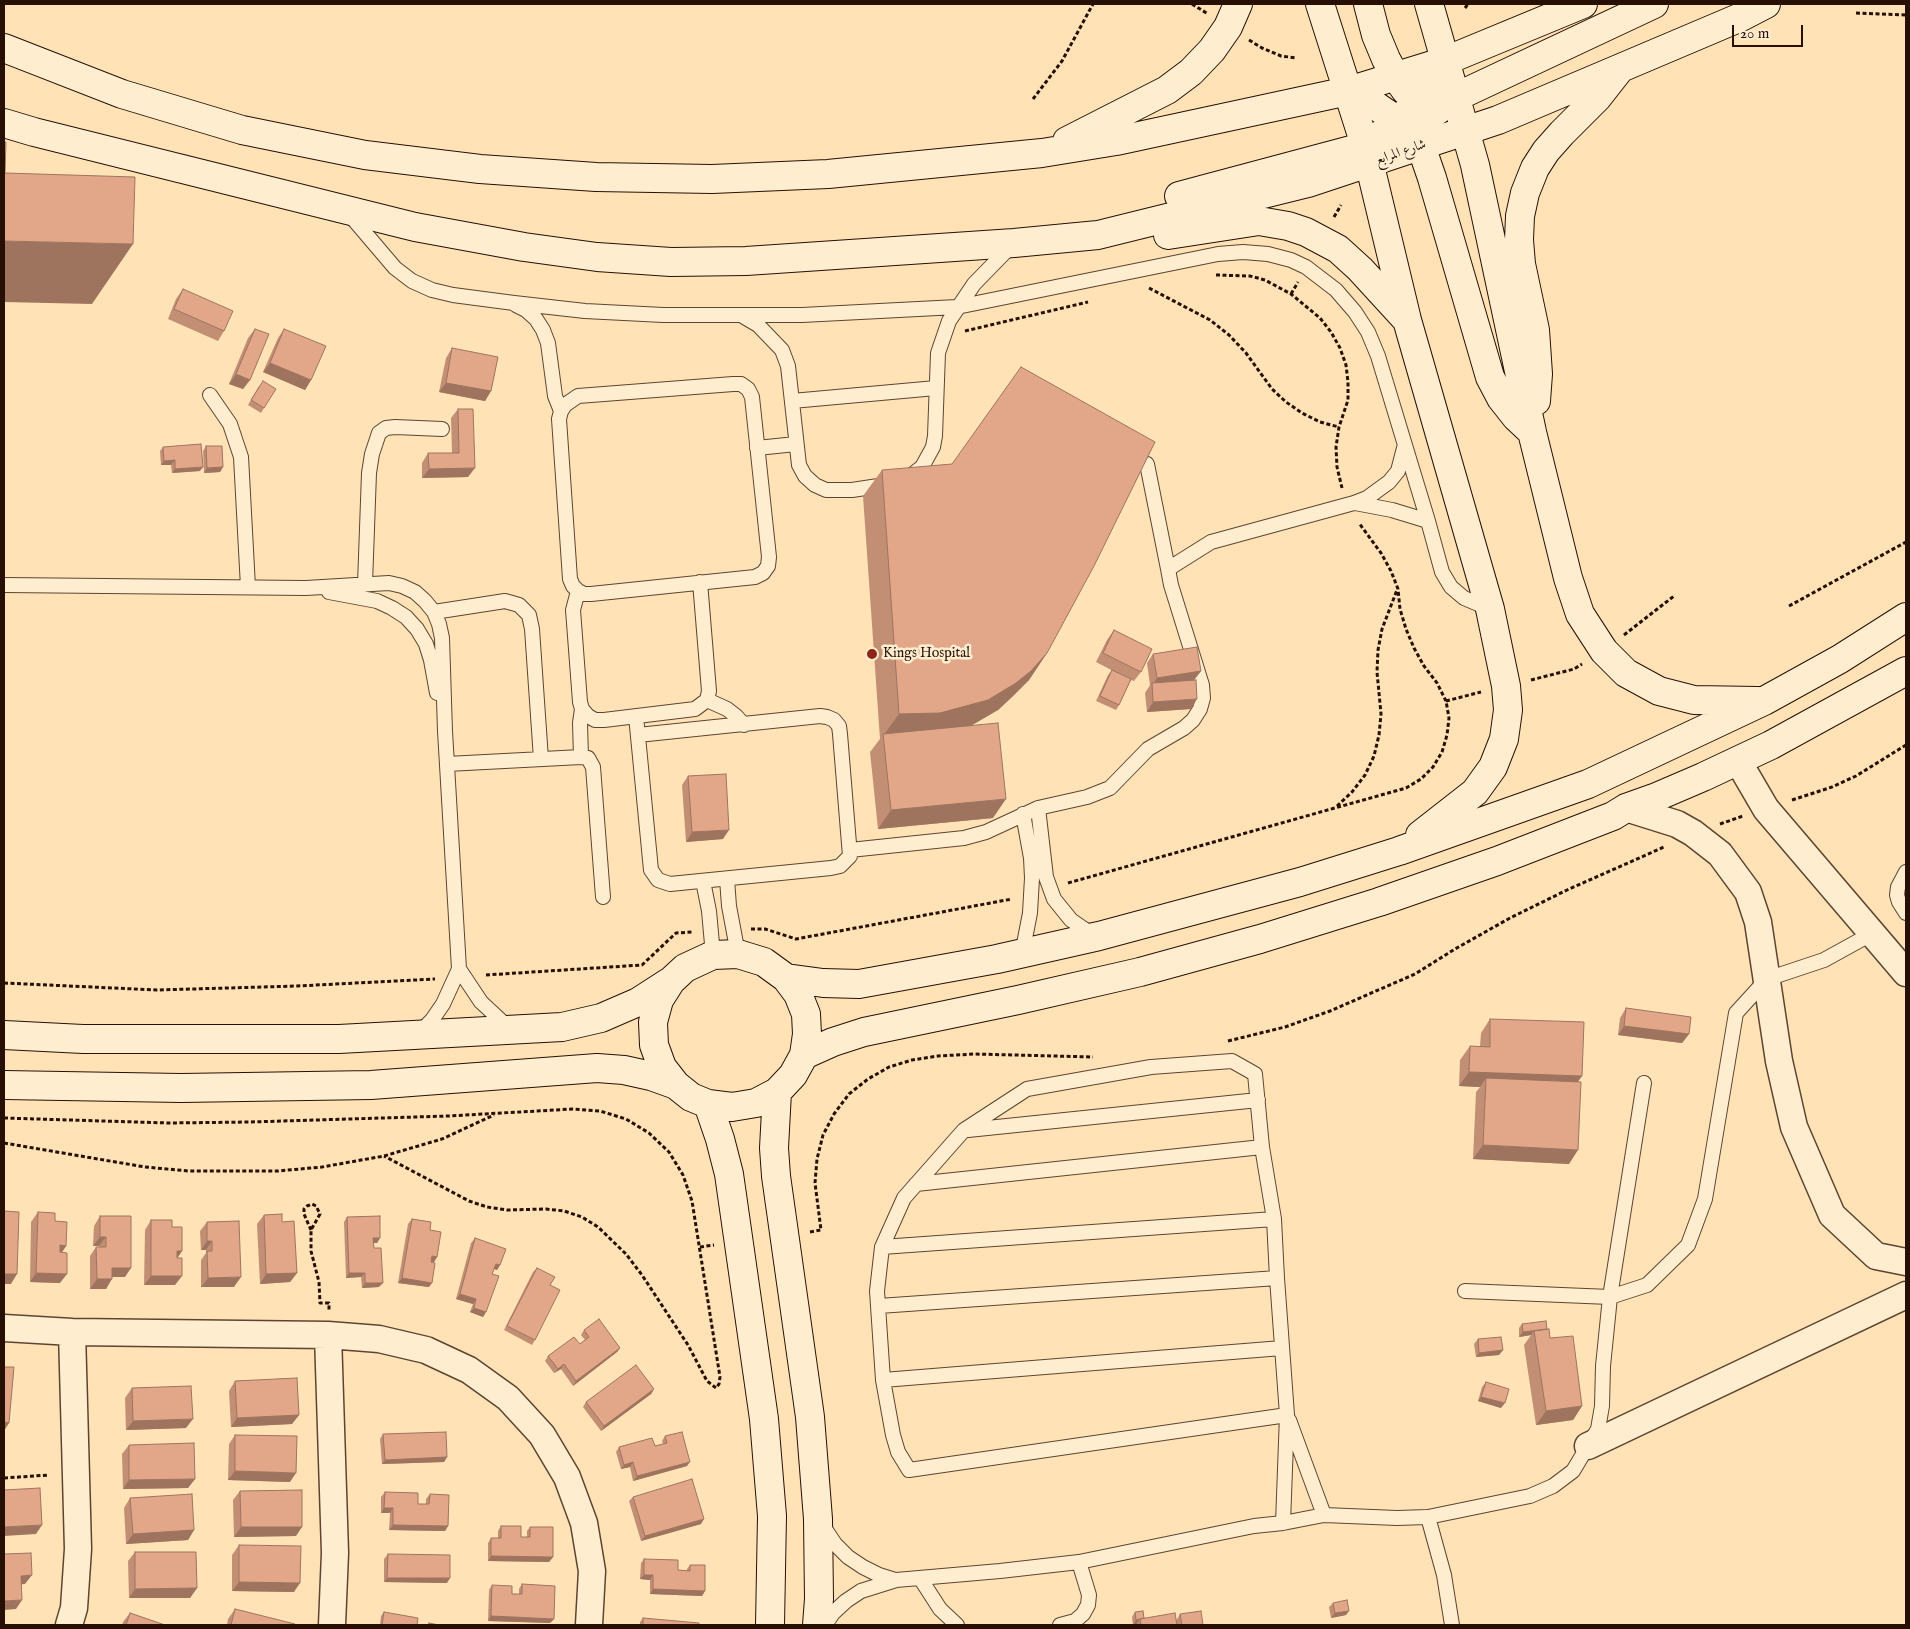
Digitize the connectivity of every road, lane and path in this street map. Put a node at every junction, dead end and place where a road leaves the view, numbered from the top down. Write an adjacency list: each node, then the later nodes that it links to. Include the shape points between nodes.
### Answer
1 (1093, 4): 19 (path, via 1062,61)
2 (1238, 4): 23 (street, via 1228,27 1191,72 1167,90)
3 (1320, 4): 17 (street, شارع المرابع)
4 (1368, 4): 16 (street, via 1376,34)
5 (1430, 4): 14 (street)
6 (1468, 4): 10 (path)
7 (1583, 4): 14 (street)
8 (1654, 4): 18 (street)
9 (1766, 4): 15 (street, شارع المرابع)
10 (1465, 8)
11 (1856, 13): 12 (path)
12 (1906, 15)
13 (4, 48): 23 (street, via 122,94 242,130 365,155 480,169 596,178 712,179 828,174)
14 (1445, 61): 16 (street); 18 (street); 21 (street)
15 (1620, 68): 22 (street, شارع المرابع); 44 (street, via 1597,98 1546,151 1534,168 1525,193 1519,240 1537,354 1537,394)
16 (1395, 76): 17 (street); 21 (street)
17 (1348, 91): 21 (street); 23 (street, via 1116,141); 24 (street, شارع المرابع)
18 (1456, 97): 21 (street); 22 (street)
19 (1033, 99)
20 (4, 123): 25 (street)
21 (1415, 123): 22 (street, شارع المرابع); 24 (street, شارع المرابع); 44 (street, via 1490,377 1501,398)
22 (1466, 132): 44 (street)
23 (1042, 153)
24 (1366, 154): 26 (street, via 1308,183); 36 (street)
25 (345, 210): 27 (street, via 524,247 670,262 746,261); 33 (lane, via 395,268 412,281 453,295)
26 (1098, 235): 27 (street); 36 (street, via 1150,237 1258,221 1288,226 1314,235 1338,249)
27 (1014, 243): 34 (lane, via 974,284)
28 (1209, 276): 42 (path, via 1250,276 1265,280 1291,294 1320,318 1340,348 1347,374 1348,400)
29 (1158, 286): 30 (path)
30 (1149, 288): 31 (path); 42 (path, via 1210,320 1229,335 1286,402 1320,422)
31 (1139, 290)
32 (1092, 301): 37 (path)
33 (514, 303): 35 (lane, via 585,311); 41 (lane, via 531,314 543,330 548,343 555,396)
34 (957, 307): 35 (lane); 37 (lane); 46 (lane, via 1218,254 1268,254 1292,260 1336,290 1368,332)
35 (740, 315): 40 (lane, via 758,325 782,350 788,366)
36 (1407, 320): 62 (street)
37 (942, 336): 38 (lane)
38 (936, 388): 40 (lane); 45 (lane, via 933,447 922,467 903,481 878,487 826,490 805,476 799,465)
39 (210, 395): 56 (lane, via 230,424 241,457)
40 (792, 401): 45 (lane)
41 (561, 411): 47 (lane, via 578,396 741,384 752,397); 59 (lane, via 570,579)
42 (1338, 427): 49 (path, via 1337,466 1341,486)
43 (442, 429): 54 (lane, via 395,427 386,428 379,434 370,473)
44 (1532, 432): 65 (street, via 1571,587 1580,614)
45 (796, 444): 47 (lane)
46 (1404, 446): 49 (lane, via 1398,471 1389,482 1367,498); 50 (lane)
47 (757, 448): 53 (lane, via 768,566 755,577)
48 (1146, 464): 52 (lane)
49 (1351, 504): 50 (lane, via 1392,510); 52 (lane, via 1211,542); 58 (path, via 1358,521 1382,553)
50 (1428, 521): 62 (lane, via 1442,572 1451,587 1464,598)
51 (1906, 542): 61 (path)
52 (1168, 569): 82 (lane, via 1202,685 1200,709 1194,720 1148,749 1110,788 1087,797)
53 (700, 582): 59 (lane, via 591,594); 68 (lane, via 709,691)
54 (365, 584): 57 (lane); 63 (lane, via 402,586 414,592)
55 (4, 585): 56 (lane)
56 (248, 587): 57 (lane)
57 (306, 588): 74 (lane, via 377,601 406,617 418,629 431,660)
58 (1398, 589): 69 (path, via 1400,609 1412,642); 81 (path, via 1382,629 1378,650 1380,735 1365,775)
59 (578, 591): 71 (lane, via 573,610)
60 (1674, 596): 65 (path)
61 (1789, 606)
62 (1490, 610): 67 (street)
63 (434, 612): 74 (lane, via 442,638); 78 (lane, via 505,601 518,605 529,615)
64 (1906, 617): 70 (street, via 1840,659)
65 (1604, 651): 67 (path, via 1574,669); 70 (street, via 1626,673 1659,691 1694,700)
66 (1906, 671): 79 (street)
67 (1506, 686): 69 (path); 88 (street, via 1508,710 1504,739 1493,767 1475,792)
68 (707, 700): 72 (lane, via 695,708); 73 (lane, via 727,709)
69 (1446, 701): 81 (path, via 1448,736 1434,767 1406,788)
70 (1764, 701): 88 (street, via 1588,784)
71 (582, 709): 72 (lane, via 596,720); 77 (lane)
72 (636, 716): 75 (lane)
73 (744, 725): 75 (lane); 87 (lane, via 820,716 834,720 840,734)
74 (445, 731): 80 (lane)
75 (638, 735): 91 (lane, via 651,870 664,883)
76 (1906, 745): 84 (path, via 1832,787)
77 (581, 757): 78 (lane); 94 (lane, via 588,758 593,767)
78 (542, 759): 80 (lane)
79 (1738, 761): 83 (street); 84 (street)
80 (447, 764): 101 (lane)
81 (1337, 807): 92 (path)
82 (1038, 808): 85 (lane); 92 (lane)
83 (1626, 808): 86 (street); 110 (street, via 1497,861 1260,939 1140,972 864,1032)
84 (1766, 809): 86 (path); 96 (street)
85 (1023, 814): 87 (lane, via 986,832 964,838); 93 (lane, via 1031,858)
86 (1694, 832): 103 (street, via 1720,854 1748,892 1758,922); 109 (path, via 1527,910 1415,974 1330,1011)
87 (850, 850): 90 (lane, via 850,856 840,866)
88 (1399, 851): 97 (street, via 1300,882)
89 (1906, 872): 95 (lane, via 1897,895)
90 (727, 879): 91 (lane); 98 (lane)
91 (703, 881): 98 (lane)
92 (1049, 888): 97 (lane, via 1071,920)
93 (1032, 895): 98 (path, via 796,939 764,929); 99 (lane)
94 (603, 897)
95 (1906, 913)
96 (1873, 933): 100 (street); 103 (lane, via 1824,960)
97 (1099, 936): 99 (street)
98 (724, 942): 101 (path, via 676,934 642,965); 102 (street, via 764,962); 104 (street)
99 (1022, 954): 102 (street, via 859,984)
100 (1903, 960)
101 (460, 974): 105 (path, via 297,986 157,990); 106 (lane, via 481,1002); 107 (lane, via 432,1020)
102 (786, 978): 110 (street, via 798,994 806,1014)
103 (1767, 979): 131 (street, via 1779,1061 1794,1127 1832,1215 1876,1256); 135 (lane, via 1736,1013 1705,1198 1688,1245 1647,1285)
104 (671, 981): 106 (street, via 638,1002 601,1018 562,1027); 114 (street, via 659,1000 653,1022 654,1045 662,1066)
105 (4, 983)
106 (511, 1030): 107 (street)
107 (418, 1034): 108 (street, via 339,1039 214,1040)
108 (4, 1035)
109 (1223, 1042)
110 (804, 1055): 115 (street, via 793,1076)
111 (1100, 1057): 127 (path, via 938,1056 912,1060 868,1079 844,1101 823,1135 815,1183 822,1230)
112 (1644, 1083): 135 (lane)
113 (4, 1085): 114 (street, via 181,1088 371,1085 598,1068 624,1070)
114 (676, 1085): 117 (street, via 691,1097)
115 (777, 1092): 117 (street, via 756,1103 732,1107); 127 (street, via 774,1148)
116 (1258, 1100): 120 (lane); 120 (lane, via 1255,1074 1232,1061 1151,1067 1027,1089); 122 (lane)
117 (708, 1104): 128 (street, via 729,1174)
118 (497, 1113): 119 (path, via 169,1123); 123 (path, via 442,1139); 129 (path, via 573,1108 600,1111 626,1119 649,1133 669,1152 683,1175 692,1200)
119 (4, 1118)
120 (964, 1130): 124 (lane)
121 (4, 1143): 123 (path, via 119,1163 189,1171 278,1171)
122 (1262, 1147): 124 (lane); 125 (lane)
123 (384, 1156): 129 (path, via 469,1201 507,1210 546,1208 564,1211 598,1227 642,1275 688,1344 707,1381 716,1388 720,1384 720,1376)
124 (916, 1184): 130 (lane, via 904,1198)
125 (1274, 1219): 130 (lane); 132 (lane)
126 (311, 1230): 126 (path, via 320,1214 312,1204 304,1209); 139 (path, via 310,1251 319,1282 320,1302 329,1303)
127 (785, 1235): 148 (street, via 810,1417)
128 (738, 1242): 129 (path); 156 (street, via 764,1419 771,1507)
129 (700, 1247)
130 (882, 1247): 136 (lane, via 877,1291)
131 (1906, 1262)
132 (1277, 1278): 136 (lane); 140 (lane)
133 (1465, 1292): 135 (lane)
134 (1906, 1295): 143 (street)
135 (1610, 1297): 143 (lane, via 1602,1406 1598,1429)
136 (879, 1306): 141 (lane)
137 (4, 1328): 138 (street)
138 (72, 1332): 139 (street); 153 (street, via 78,1549 74,1608)
139 (328, 1335): 154 (street, via 335,1553); 155 (street, via 379,1339 426,1350 470,1370 508,1398 542,1435 567,1477 584,1523 592,1571)
140 (1282, 1348): 141 (lane); 142 (lane)
141 (883, 1380): 142 (lane, via 893,1435 898,1452 909,1470)
142 (1287, 1415): 146 (lane); 149 (lane)
143 (1588, 1446): 147 (lane, via 1573,1471 1553,1486 1530,1496)
144 (49, 1469): 145 (path, via 50,1476)
145 (4, 1478)
146 (1324, 1515): 147 (lane); 149 (lane)
147 (1428, 1518): 161 (lane, via 1444,1575)
148 (818, 1519): 152 (lane, via 848,1557 871,1571); 157 (street)
149 (1282, 1523): 150 (lane)
150 (1079, 1562): 151 (lane); 160 (lane, via 1089,1595 1088,1605 1076,1621)
151 (920, 1578): 152 (lane); 159 (lane, via 940,1609)
152 (896, 1580): 158 (lane, via 861,1591 833,1613)
153 (69, 1625)
154 (332, 1625)
155 (589, 1625)
156 (770, 1625)
157 (817, 1625)
158 (825, 1625)
159 (957, 1625)
160 (1060, 1625)
161 (1452, 1625)

